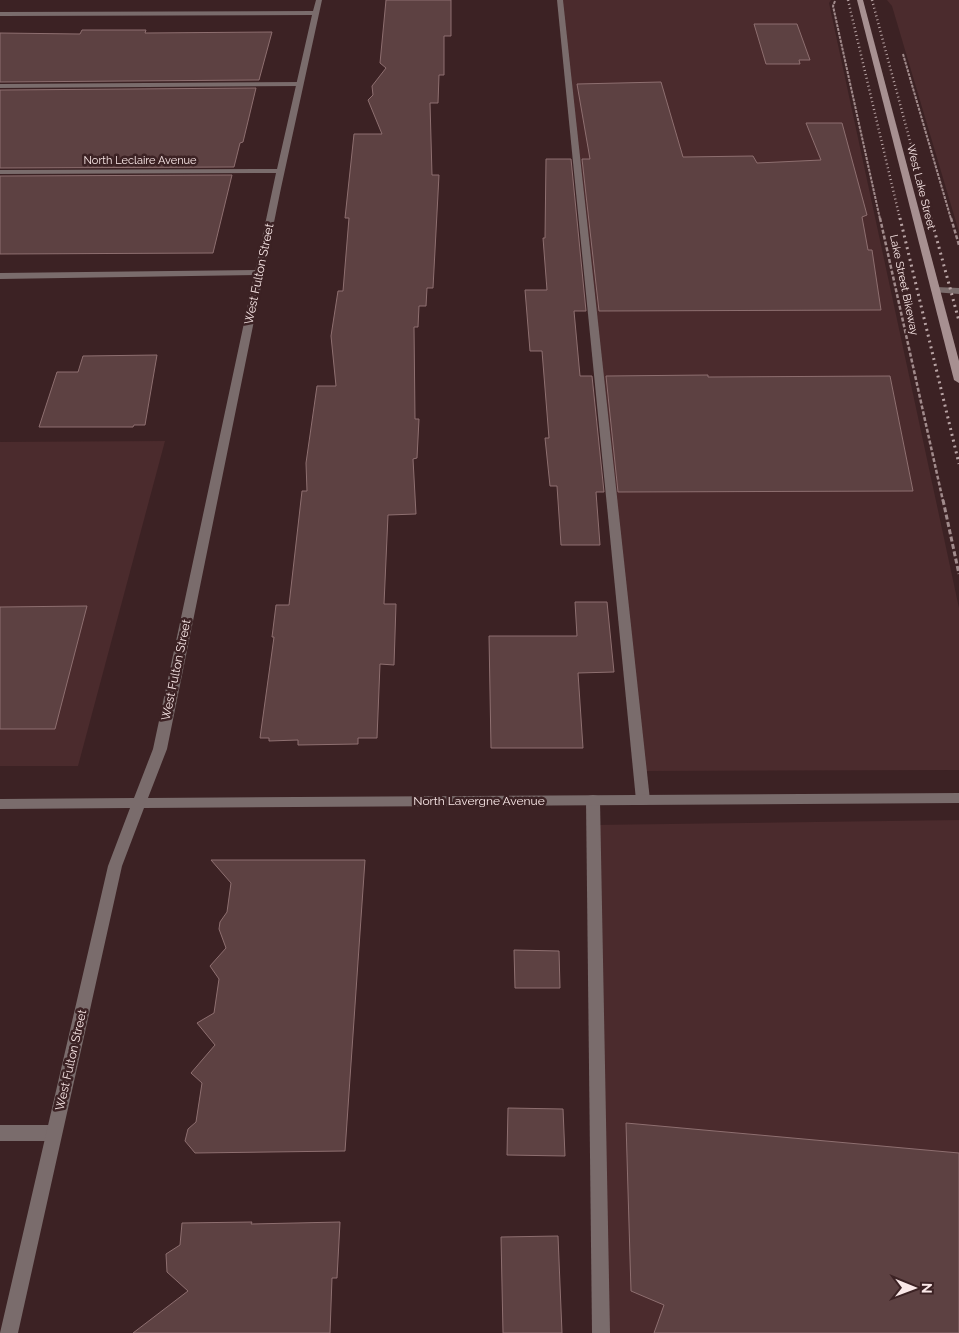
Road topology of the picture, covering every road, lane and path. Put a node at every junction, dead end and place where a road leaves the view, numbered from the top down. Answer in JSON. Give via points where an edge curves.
{"nodes":[{"id":1,"x":319,"y":0,"type":"edge"},
{"id":2,"x":560,"y":0,"type":"edge"},
{"id":3,"x":835,"y":0,"type":"edge"},
{"id":4,"x":860,"y":0,"type":"edge"},
{"id":5,"x":316,"y":13,"type":"junction"},
{"id":6,"x":0,"y":14,"type":"edge"},
{"id":7,"x":901,"y":49,"type":"dead end"},
{"id":8,"x":300,"y":84,"type":"junction"},
{"id":9,"x":0,"y":86,"type":"edge"},
{"id":10,"x":281,"y":171,"type":"junction"},
{"id":11,"x":0,"y":172,"type":"edge"},
{"id":12,"x":959,"y":245,"type":"edge"},
{"id":13,"x":259,"y":272,"type":"junction"},
{"id":14,"x":0,"y":276,"type":"edge"},
{"id":15,"x":936,"y":290,"type":"junction"},
{"id":16,"x":959,"y":291,"type":"edge"},
{"id":17,"x":959,"y":380,"type":"edge"},
{"id":18,"x":959,"y":574,"type":"edge"},
{"id":19,"x":959,"y":798,"type":"edge"},
{"id":20,"x":593,"y":800,"type":"junction"},
{"id":21,"x":643,"y":800,"type":"junction"},
{"id":22,"x":139,"y":802,"type":"junction"},
{"id":23,"x":0,"y":804,"type":"edge"},
{"id":24,"x":0,"y":1133,"type":"edge"},
{"id":25,"x":54,"y":1133,"type":"junction"},
{"id":26,"x":9,"y":1333,"type":"edge"},
{"id":27,"x":601,"y":1333,"type":"edge"}],
"edges":[{"from":1,"to":5,"type":"street","name":"West Fulton Street"},
{"from":2,"to":21,"type":"street"},
{"from":3,"to":18,"type":"path","name":"Lake Street Bikeway","via":[[833,6]]},
{"from":4,"to":15,"type":"main road","name":"West Lake Street"},
{"from":5,"to":6,"type":"street"},
{"from":5,"to":8,"type":"street","name":"West Fulton Street"},
{"from":7,"to":12,"type":"path"},
{"from":8,"to":9,"type":"street"},
{"from":8,"to":10,"type":"street","name":"West Fulton Street"},
{"from":10,"to":11,"type":"street","name":"North Leclaire Avenue"},
{"from":10,"to":13,"type":"street","name":"West Fulton Street"},
{"from":13,"to":14,"type":"street"},
{"from":13,"to":22,"type":"street","name":"West Fulton Street","via":[[160,749]]},
{"from":15,"to":16,"type":"street"},
{"from":15,"to":17,"type":"main road","name":"West Lake Street"},
{"from":19,"to":21,"type":"street","name":"North Lavergne Avenue"},
{"from":20,"to":21,"type":"street","name":"North Lavergne Avenue"},
{"from":20,"to":22,"type":"street","name":"North Lavergne Avenue"},
{"from":20,"to":27,"type":"street"},
{"from":22,"to":23,"type":"street","name":"North Lavergne Avenue"},
{"from":22,"to":25,"type":"street","name":"West Fulton Street","via":[[115,866]]},
{"from":24,"to":25,"type":"street"},
{"from":25,"to":26,"type":"street","name":"West Fulton Street"}]}
